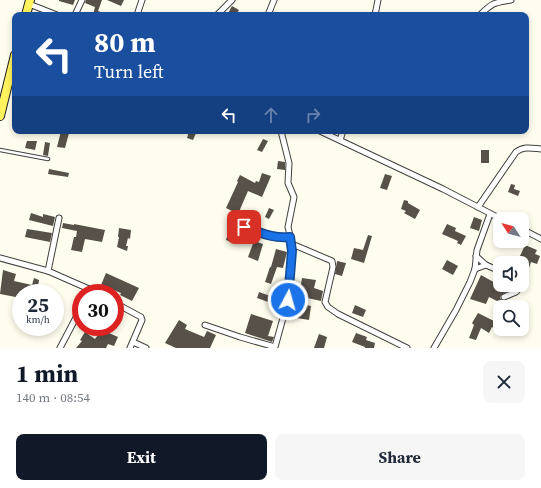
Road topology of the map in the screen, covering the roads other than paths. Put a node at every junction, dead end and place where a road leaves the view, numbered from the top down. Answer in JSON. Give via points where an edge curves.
{"nodes":[{"id":1,"x":82,"y":0,"type":"edge"},
{"id":2,"x":142,"y":0,"type":"edge"},
{"id":3,"x":232,"y":0,"type":"edge"},
{"id":4,"x":274,"y":0,"type":"edge"},
{"id":5,"x":378,"y":0,"type":"edge"},
{"id":6,"x":511,"y":0,"type":"edge"},
{"id":7,"x":29,"y":2,"type":"edge"},
{"id":8,"x":27,"y":12,"type":"edge"},
{"id":9,"x":51,"y":12,"type":"edge"},
{"id":10,"x":76,"y":12,"type":"edge"},
{"id":11,"x":138,"y":12,"type":"edge"},
{"id":12,"x":220,"y":12,"type":"edge"},
{"id":13,"x":269,"y":12,"type":"edge"},
{"id":14,"x":376,"y":12,"type":"edge"},
{"id":15,"x":484,"y":12,"type":"edge"},
{"id":16,"x":12,"y":67,"type":"edge"},
{"id":17,"x":0,"y":116,"type":"edge"},
{"id":18,"x":283,"y":134,"type":"edge"},
{"id":19,"x":327,"y":134,"type":"edge"},
{"id":20,"x":342,"y":134,"type":"edge"},
{"id":21,"x":340,"y":140,"type":"junction"},
{"id":22,"x":541,"y":149,"type":"edge"},
{"id":23,"x":0,"y":150,"type":"edge"},
{"id":24,"x":48,"y":159,"type":"dead end"},
{"id":25,"x":478,"y":208,"type":"junction"},
{"id":26,"x":490,"y":214,"type":"junction"},
{"id":27,"x":493,"y":215,"type":"edge"},
{"id":28,"x":59,"y":218,"type":"dead end"},
{"id":29,"x":244,"y":227,"type":"dead end"},
{"id":30,"x":529,"y":233,"type":"edge"},
{"id":31,"x":290,"y":237,"type":"junction"},
{"id":32,"x":541,"y":239,"type":"edge"},
{"id":33,"x":292,"y":244,"type":"junction"},
{"id":34,"x":476,"y":256,"type":"junction"},
{"id":35,"x":0,"y":258,"type":"edge"},
{"id":36,"x":486,"y":265,"type":"junction"},
{"id":37,"x":493,"y":268,"type":"edge"},
{"id":38,"x":475,"y":269,"type":"junction"},
{"id":39,"x":48,"y":271,"type":"junction"},
{"id":40,"x":74,"y":284,"type":"edge"},
{"id":41,"x":516,"y":292,"type":"edge"},
{"id":42,"x":504,"y":297,"type":"dead end"},
{"id":43,"x":124,"y":308,"type":"edge"},
{"id":44,"x":72,"y":325,"type":"edge"},
{"id":45,"x":205,"y":325,"type":"dead end"},
{"id":46,"x":133,"y":342,"type":"junction"},
{"id":47,"x":60,"y":348,"type":"edge"},
{"id":48,"x":130,"y":348,"type":"edge"},
{"id":49,"x":146,"y":348,"type":"edge"},
{"id":50,"x":275,"y":348,"type":"edge"},
{"id":51,"x":407,"y":348,"type":"edge"},
{"id":52,"x":434,"y":348,"type":"edge"}],
"edges":[{"from":1,"to":10,"type":"street"},
{"from":2,"to":11,"type":"street"},
{"from":3,"to":12,"type":"street"},
{"from":4,"to":13,"type":"street"},
{"from":5,"to":14,"type":"street"},
{"from":6,"to":15,"type":"street","via":[[499,1]]},
{"from":7,"to":8,"type":"main road"},
{"from":7,"to":9,"type":"street"},
{"from":16,"to":17,"type":"main road"},
{"from":18,"to":31,"type":"street","via":[[289,163],[288,183],[294,198],[288,222]]},
{"from":19,"to":21,"type":"street"},
{"from":20,"to":21,"type":"street"},
{"from":21,"to":25,"type":"street","via":[[443,188]]},
{"from":22,"to":25,"type":"street","via":[[528,147],[516,152]]},
{"from":23,"to":24,"type":"lane"},
{"from":25,"to":26,"type":"street"},
{"from":26,"to":27,"type":"street"},
{"from":26,"to":34,"type":"street"},
{"from":28,"to":39,"type":"street"},
{"from":29,"to":31,"type":"street","via":[[271,237]]},
{"from":30,"to":32,"type":"street"},
{"from":31,"to":33,"type":"street"},
{"from":33,"to":50,"type":"street","via":[[288,300]]},
{"from":33,"to":51,"type":"street","via":[[332,261],[325,302],[328,307]]},
{"from":34,"to":36,"type":"street"},
{"from":34,"to":38,"type":"street"},
{"from":35,"to":39,"type":"street"},
{"from":36,"to":37,"type":"street"},
{"from":36,"to":38,"type":"street"},
{"from":38,"to":52,"type":"street","via":[[463,297]]},
{"from":39,"to":40,"type":"street"},
{"from":41,"to":42,"type":"street"},
{"from":43,"to":46,"type":"street","via":[[142,318]]},
{"from":44,"to":47,"type":"street"},
{"from":45,"to":50,"type":"street"},
{"from":46,"to":48,"type":"street"},
{"from":46,"to":49,"type":"street"}]}
